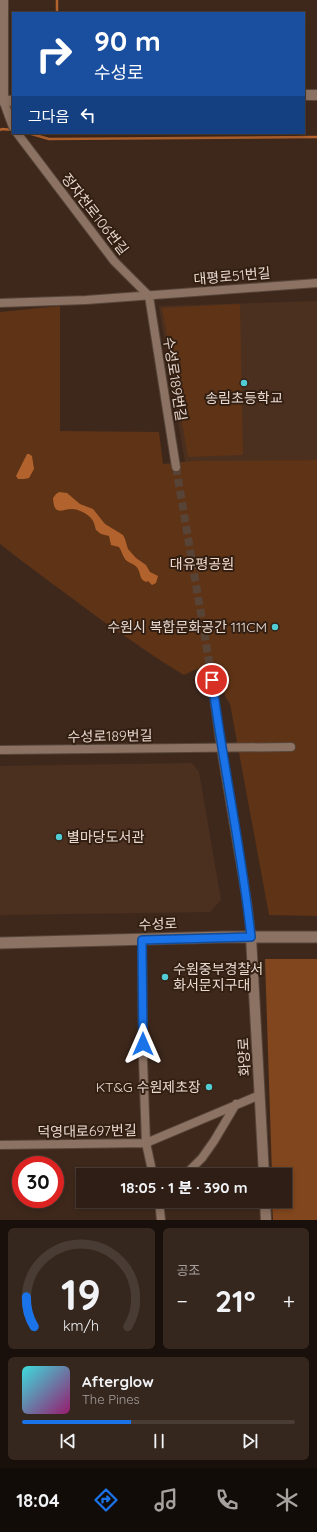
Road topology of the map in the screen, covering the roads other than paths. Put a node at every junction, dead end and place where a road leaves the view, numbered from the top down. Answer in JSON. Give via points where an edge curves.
{"nodes":[{"id":1,"x":3,"y":0,"type":"edge"},
{"id":2,"x":317,"y":94,"type":"edge"},
{"id":3,"x":305,"y":95,"type":"edge"},
{"id":4,"x":5,"y":100,"type":"edge"},
{"id":5,"x":12,"y":124,"type":"edge"},
{"id":6,"x":18,"y":134,"type":"edge"},
{"id":7,"x":317,"y":283,"type":"edge"},
{"id":8,"x":149,"y":296,"type":"junction"},
{"id":9,"x":0,"y":303,"type":"edge"},
{"id":10,"x":176,"y":467,"type":"tunnel mouth"},
{"id":11,"x":210,"y":667,"type":"tunnel mouth"},
{"id":12,"x":291,"y":747,"type":"dead end"},
{"id":13,"x":221,"y":748,"type":"junction"},
{"id":14,"x":0,"y":750,"type":"edge"},
{"id":15,"x":251,"y":937,"type":"junction"},
{"id":16,"x":317,"y":937,"type":"edge"},
{"id":17,"x":142,"y":940,"type":"junction"},
{"id":18,"x":0,"y":943,"type":"edge"},
{"id":19,"x":260,"y":1095,"type":"junction"},
{"id":20,"x":236,"y":1104,"type":"junction"},
{"id":21,"x":146,"y":1143,"type":"junction"},
{"id":22,"x":0,"y":1145,"type":"edge"},
{"id":23,"x":151,"y":1168,"type":"edge"},
{"id":24,"x":192,"y":1168,"type":"edge"},
{"id":25,"x":264,"y":1168,"type":"edge"},
{"id":26,"x":160,"y":1208,"type":"edge"},
{"id":27,"x":265,"y":1208,"type":"edge"},
{"id":28,"x":161,"y":1220,"type":"edge"},
{"id":29,"x":266,"y":1220,"type":"edge"}],
"edges":[{"from":1,"to":4,"type":"street"},
{"from":2,"to":3,"type":"street"},
{"from":4,"to":5,"type":"street"},
{"from":6,"to":8,"type":"street","name":"정자천로106번길","via":[[114,261]]},
{"from":7,"to":8,"type":"street","name":"대평로51번길"},
{"from":8,"to":9,"type":"street","name":"대평로51번길"},
{"from":8,"to":10,"type":"street","name":"수성로189번길"},
{"from":11,"to":13,"type":"street"},
{"from":12,"to":13,"type":"street","name":"수성로189번길"},
{"from":13,"to":14,"type":"street","name":"수성로189번길"},
{"from":13,"to":15,"type":"street"},
{"from":15,"to":16,"type":"main road","name":"수성로"},
{"from":15,"to":17,"type":"main road","name":"수성로"},
{"from":15,"to":19,"type":"street","name":"화양로"},
{"from":17,"to":18,"type":"main road","name":"수성로"},
{"from":17,"to":21,"type":"street"},
{"from":19,"to":20,"type":"street","name":"덕영대로697번길"},
{"from":19,"to":25,"type":"street","name":"화양로"},
{"from":20,"to":21,"type":"street","name":"덕영대로697번길"},
{"from":20,"to":24,"type":"street","via":[[214,1141]]},
{"from":21,"to":22,"type":"street","name":"덕영대로697번길"},
{"from":21,"to":23,"type":"street"},
{"from":26,"to":28,"type":"street"},
{"from":27,"to":29,"type":"street"}]}
